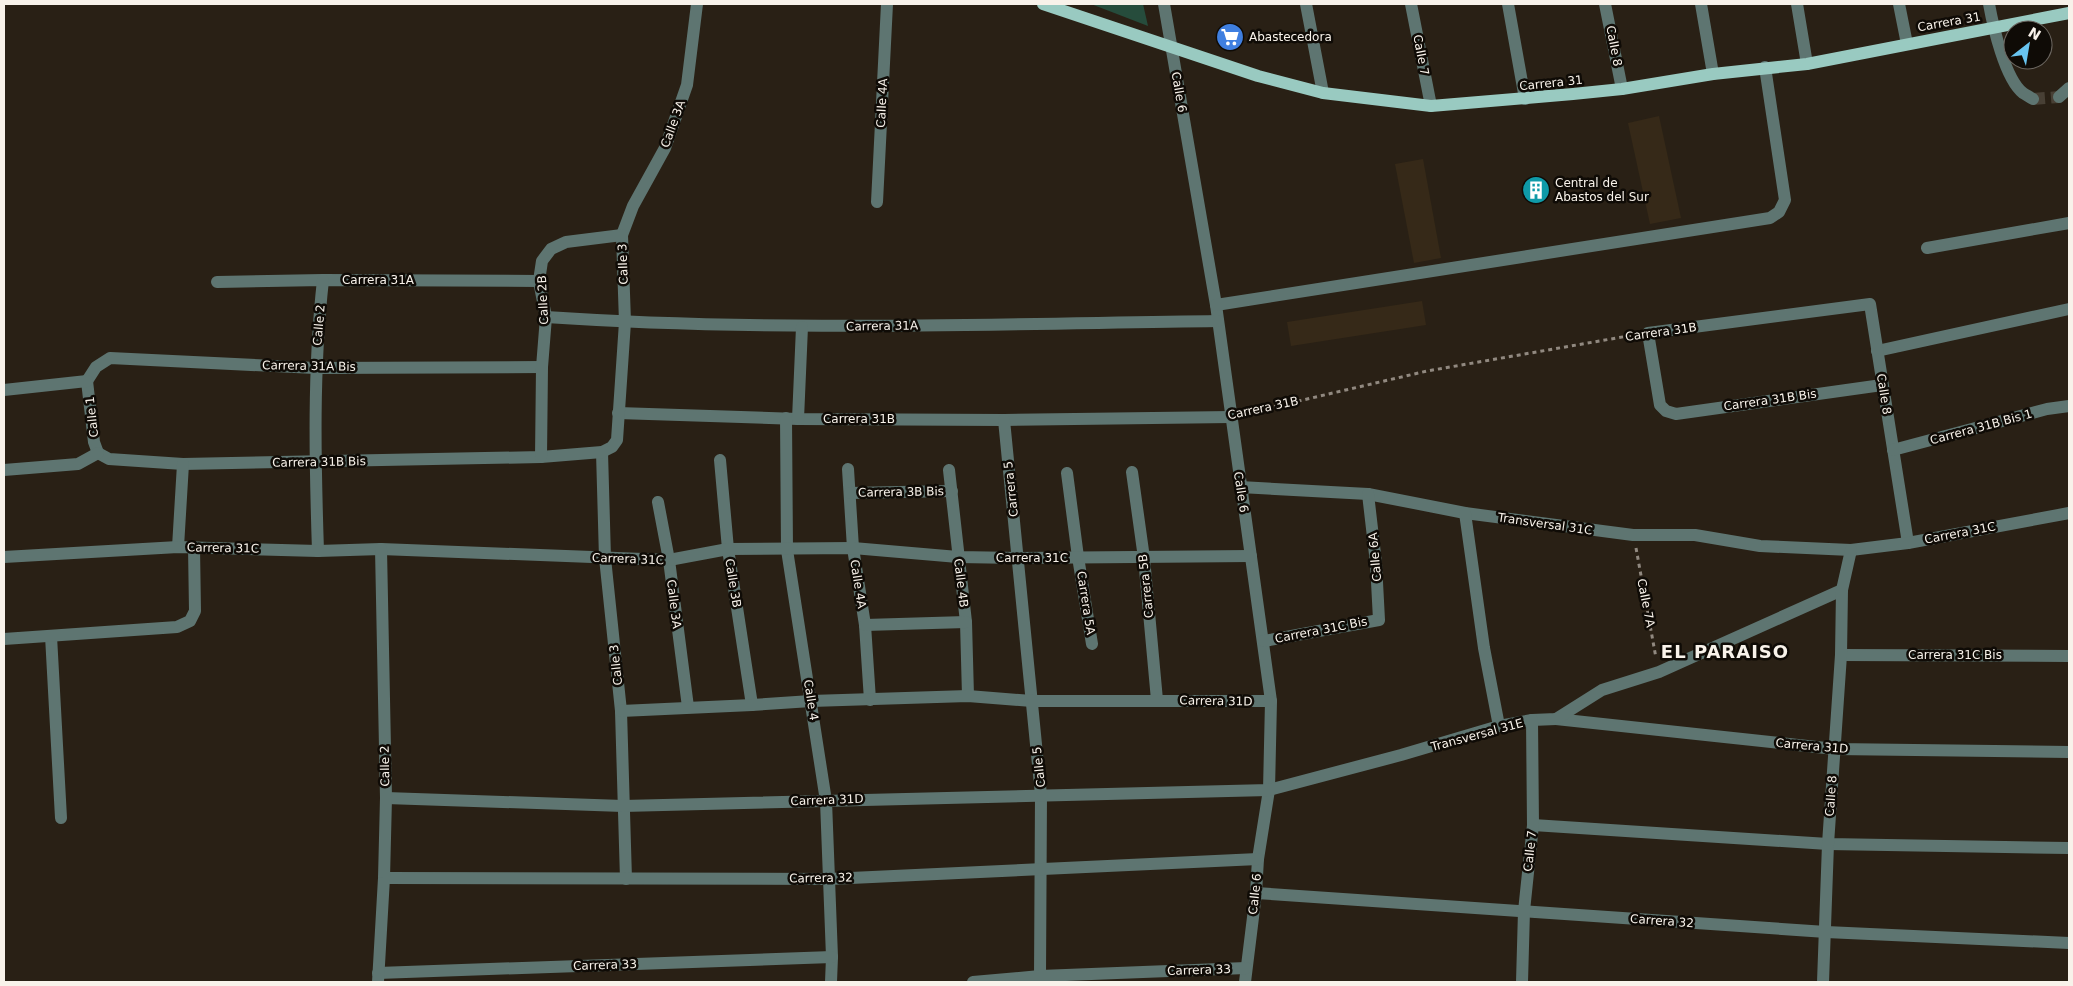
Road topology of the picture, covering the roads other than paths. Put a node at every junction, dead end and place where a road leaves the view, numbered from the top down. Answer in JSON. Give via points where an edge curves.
{"nodes":[{"id":1,"x":697,"y":4,"type":"edge"},
{"id":2,"x":887,"y":4,"type":"edge"},
{"id":3,"x":1043,"y":4,"type":"edge"},
{"id":4,"x":1164,"y":4,"type":"edge"},
{"id":5,"x":1306,"y":4,"type":"edge"},
{"id":6,"x":1411,"y":4,"type":"edge"},
{"id":7,"x":1508,"y":4,"type":"edge"},
{"id":8,"x":1605,"y":4,"type":"edge"},
{"id":9,"x":1700,"y":4,"type":"edge"},
{"id":10,"x":1797,"y":4,"type":"edge"},
{"id":11,"x":1899,"y":4,"type":"edge"},
{"id":12,"x":1989,"y":4,"type":"edge"},
{"id":13,"x":2069,"y":13,"type":"edge"},
{"id":14,"x":1993,"y":28,"type":"junction"},
{"id":15,"x":1907,"y":44,"type":"junction"},
{"id":16,"x":1171,"y":46,"type":"junction"},
{"id":17,"x":1807,"y":64,"type":"junction"},
{"id":18,"x":1765,"y":67,"type":"junction"},
{"id":19,"x":1714,"y":74,"type":"junction"},
{"id":20,"x":2069,"y":88,"type":"edge"},
{"id":21,"x":1622,"y":89,"type":"junction"},
{"id":22,"x":1323,"y":93,"type":"junction"},
{"id":23,"x":2059,"y":97,"type":"tunnel mouth"},
{"id":24,"x":1525,"y":99,"type":"junction"},
{"id":25,"x":2033,"y":99,"type":"dead end"},
{"id":26,"x":1431,"y":106,"type":"junction"},
{"id":27,"x":877,"y":202,"type":"dead end"},
{"id":28,"x":2069,"y":223,"type":"edge"},
{"id":29,"x":622,"y":235,"type":"junction"},
{"id":30,"x":1927,"y":248,"type":"dead end"},
{"id":31,"x":323,"y":280,"type":"junction"},
{"id":32,"x":539,"y":280,"type":"junction"},
{"id":33,"x":217,"y":282,"type":"dead end"},
{"id":34,"x":1870,"y":304,"type":"joint"},
{"id":35,"x":1216,"y":306,"type":"junction"},
{"id":36,"x":2069,"y":309,"type":"edge"},
{"id":37,"x":546,"y":317,"type":"junction"},
{"id":38,"x":1218,"y":321,"type":"junction"},
{"id":39,"x":625,"y":322,"type":"junction"},
{"id":40,"x":802,"y":327,"type":"junction"},
{"id":41,"x":1877,"y":351,"type":"junction"},
{"id":42,"x":542,"y":367,"type":"junction"},
{"id":43,"x":315,"y":368,"type":"junction"},
{"id":44,"x":87,"y":381,"type":"junction"},
{"id":45,"x":1882,"y":384,"type":"junction"},
{"id":46,"x":4,"y":390,"type":"edge"},
{"id":47,"x":1660,"y":405,"type":"joint"},
{"id":48,"x":2069,"y":406,"type":"edge"},
{"id":49,"x":618,"y":413,"type":"junction"},
{"id":50,"x":1231,"y":416,"type":"junction"},
{"id":51,"x":792,"y":419,"type":"junction"},
{"id":52,"x":1004,"y":420,"type":"junction"},
{"id":53,"x":1893,"y":450,"type":"junction"},
{"id":54,"x":602,"y":452,"type":"junction"},
{"id":55,"x":98,"y":453,"type":"junction"},
{"id":56,"x":541,"y":457,"type":"junction"},
{"id":57,"x":720,"y":460,"type":"dead end"},
{"id":58,"x":315,"y":462,"type":"junction"},
{"id":59,"x":183,"y":464,"type":"junction"},
{"id":60,"x":848,"y":469,"type":"dead end"},
{"id":61,"x":4,"y":470,"type":"edge"},
{"id":62,"x":949,"y":470,"type":"dead end"},
{"id":63,"x":1132,"y":472,"type":"dead end"},
{"id":64,"x":1067,"y":473,"type":"dead end"},
{"id":65,"x":1240,"y":487,"type":"junction"},
{"id":66,"x":952,"y":491,"type":"junction"},
{"id":67,"x":850,"y":493,"type":"junction"},
{"id":68,"x":1368,"y":494,"type":"junction"},
{"id":69,"x":658,"y":502,"type":"dead end"},
{"id":70,"x":1465,"y":513,"type":"junction"},
{"id":71,"x":2069,"y":513,"type":"edge"},
{"id":72,"x":1908,"y":543,"type":"junction"},
{"id":73,"x":178,"y":547,"type":"junction"},
{"id":74,"x":194,"y":548,"type":"junction"},
{"id":75,"x":853,"y":548,"type":"junction"},
{"id":76,"x":728,"y":549,"type":"junction"},
{"id":77,"x":318,"y":550,"type":"junction"},
{"id":78,"x":380,"y":550,"type":"junction"},
{"id":79,"x":787,"y":550,"type":"junction"},
{"id":80,"x":1851,"y":550,"type":"junction"},
{"id":81,"x":1251,"y":556,"type":"junction"},
{"id":82,"x":4,"y":557,"type":"edge"},
{"id":83,"x":958,"y":557,"type":"junction"},
{"id":84,"x":1078,"y":557,"type":"junction"},
{"id":85,"x":605,"y":558,"type":"junction"},
{"id":86,"x":1019,"y":558,"type":"junction"},
{"id":87,"x":1144,"y":558,"type":"junction"},
{"id":88,"x":669,"y":560,"type":"junction"},
{"id":89,"x":1842,"y":590,"type":"junction"},
{"id":90,"x":1379,"y":620,"type":"joint"},
{"id":91,"x":966,"y":622,"type":"junction"},
{"id":92,"x":865,"y":625,"type":"junction"},
{"id":93,"x":51,"y":636,"type":"junction"},
{"id":94,"x":4,"y":640,"type":"edge"},
{"id":95,"x":1264,"y":641,"type":"junction"},
{"id":96,"x":1092,"y":644,"type":"dead end"},
{"id":97,"x":1841,"y":655,"type":"junction"},
{"id":98,"x":2069,"y":656,"type":"edge"},
{"id":99,"x":968,"y":696,"type":"junction"},
{"id":100,"x":870,"y":700,"type":"junction"},
{"id":101,"x":1157,"y":700,"type":"junction"},
{"id":102,"x":811,"y":701,"type":"junction"},
{"id":103,"x":1032,"y":701,"type":"junction"},
{"id":104,"x":1271,"y":701,"type":"junction"},
{"id":105,"x":752,"y":705,"type":"junction"},
{"id":106,"x":688,"y":707,"type":"junction"},
{"id":107,"x":621,"y":711,"type":"junction"},
{"id":108,"x":1556,"y":719,"type":"junction"},
{"id":109,"x":1532,"y":720,"type":"junction"},
{"id":110,"x":1499,"y":726,"type":"junction"},
{"id":111,"x":1835,"y":749,"type":"junction"},
{"id":112,"x":2069,"y":752,"type":"edge"},
{"id":113,"x":1269,"y":790,"type":"junction"},
{"id":114,"x":1042,"y":795,"type":"junction"},
{"id":115,"x":386,"y":798,"type":"junction"},
{"id":116,"x":826,"y":800,"type":"junction"},
{"id":117,"x":623,"y":806,"type":"junction"},
{"id":118,"x":61,"y":818,"type":"dead end"},
{"id":119,"x":1533,"y":825,"type":"junction"},
{"id":120,"x":1828,"y":844,"type":"junction"},
{"id":121,"x":2069,"y":848,"type":"edge"},
{"id":122,"x":1258,"y":859,"type":"junction"},
{"id":123,"x":1040,"y":868,"type":"junction"},
{"id":124,"x":384,"y":878,"type":"junction"},
{"id":125,"x":626,"y":879,"type":"junction"},
{"id":126,"x":829,"y":879,"type":"junction"},
{"id":127,"x":1256,"y":893,"type":"junction"},
{"id":128,"x":1524,"y":911,"type":"junction"},
{"id":129,"x":1826,"y":932,"type":"junction"},
{"id":130,"x":2069,"y":943,"type":"edge"},
{"id":131,"x":832,"y":957,"type":"junction"},
{"id":132,"x":1246,"y":968,"type":"junction"},
{"id":133,"x":1040,"y":976,"type":"junction"},
{"id":134,"x":378,"y":978,"type":"edge"},
{"id":135,"x":831,"y":982,"type":"edge"},
{"id":136,"x":973,"y":982,"type":"edge"},
{"id":137,"x":1245,"y":982,"type":"edge"},
{"id":138,"x":1522,"y":982,"type":"edge"},
{"id":139,"x":1823,"y":982,"type":"edge"}],
"edges":[{"from":1,"to":29,"type":"street","name":"Calle 3A","via":[[687,85],[666,148],[633,206]]},
{"from":2,"to":27,"type":"street","name":"Calle 4A"},
{"from":3,"to":16,"type":"main road","name":"Carrera 31"},
{"from":4,"to":16,"type":"street","name":"Calle 6"},
{"from":5,"to":22,"type":"street"},
{"from":6,"to":26,"type":"street","name":"Calle 7"},
{"from":7,"to":24,"type":"street"},
{"from":8,"to":21,"type":"street","name":"Calle 8"},
{"from":9,"to":19,"type":"street"},
{"from":10,"to":17,"type":"street"},
{"from":11,"to":15,"type":"street"},
{"from":12,"to":14,"type":"street"},
{"from":13,"to":14,"type":"main road","name":"Carrera 31"},
{"from":14,"to":15,"type":"main road","name":"Carrera 31"},
{"from":14,"to":25,"type":"street","via":[[2011,79]]},
{"from":15,"to":17,"type":"main road","name":"Carrera 31"},
{"from":16,"to":22,"type":"main road","name":"Carrera 31","via":[[1258,76]]},
{"from":16,"to":35,"type":"street","name":"Calle 6"},
{"from":17,"to":18,"type":"main road","name":"Carrera 31"},
{"from":18,"to":19,"type":"main road","name":"Carrera 31"},
{"from":18,"to":35,"type":"street","via":[[1785,200],[1779,212],[1770,218]]},
{"from":19,"to":21,"type":"main road","name":"Carrera 31"},
{"from":20,"to":23,"type":"street"},
{"from":21,"to":24,"type":"main road","name":"Carrera 31"},
{"from":22,"to":26,"type":"main road","name":"Carrera 31"},
{"from":24,"to":26,"type":"main road","name":"Carrera 31"},
{"from":28,"to":30,"type":"street"},
{"from":29,"to":32,"type":"street","name":"Calle 2B","via":[[566,242],[551,248],[542,261]]},
{"from":29,"to":39,"type":"street","name":"Calle 3"},
{"from":31,"to":32,"type":"street","name":"Carrera 31A"},
{"from":31,"to":33,"type":"street","name":"Carrera 31A"},
{"from":31,"to":43,"type":"street","name":"Calle 2"},
{"from":32,"to":37,"type":"street","name":"Calle 2B"},
{"from":34,"to":41,"type":"street","name":"Calle 8"},
{"from":34,"to":47,"type":"street","name":"Carrera 31B","via":[[1648,333]]},
{"from":35,"to":38,"type":"street","name":"Calle 6"},
{"from":36,"to":41,"type":"street"},
{"from":37,"to":39,"type":"street","name":"Carrera 31A"},
{"from":37,"to":42,"type":"street","name":"Calle 2B"},
{"from":38,"to":40,"type":"street","name":"Carrera 31A"},
{"from":38,"to":50,"type":"street","name":"Calle 6"},
{"from":39,"to":40,"type":"street","name":"Carrera 31A"},
{"from":39,"to":49,"type":"street","name":"Calle 3"},
{"from":40,"to":51,"type":"street","name":"Calle 4"},
{"from":41,"to":45,"type":"street","name":"Calle 8"},
{"from":42,"to":43,"type":"street","name":"Carrera 31A Bis"},
{"from":42,"to":56,"type":"street","name":"Calle 2B"},
{"from":43,"to":44,"type":"street","name":"Carrera 31A Bis","via":[[110,358],[96,367]]},
{"from":43,"to":58,"type":"street","name":"Calle 2"},
{"from":44,"to":46,"type":"street"},
{"from":44,"to":55,"type":"street","name":"Calle 1"},
{"from":45,"to":47,"type":"street","name":"Carrera 31B Bis","via":[[1676,414]]},
{"from":45,"to":53,"type":"street","name":"Calle 8"},
{"from":48,"to":53,"type":"street","name":"Carrera 31B Bis 1"},
{"from":49,"to":51,"type":"street","name":"Carrera 31B"},
{"from":49,"to":54,"type":"street","name":"Calle 3","via":[[617,440]]},
{"from":50,"to":52,"type":"street","name":"Carrera 31B"},
{"from":50,"to":65,"type":"street","name":"Calle 6"},
{"from":51,"to":52,"type":"street","name":"Carrera 31B"},
{"from":51,"to":79,"type":"street","name":"Calle 4"},
{"from":52,"to":86,"type":"street","name":"Carrera 5"},
{"from":53,"to":72,"type":"street","name":"Calle 8"},
{"from":54,"to":56,"type":"street","name":"Carrera 31B Bis"},
{"from":54,"to":85,"type":"street","name":"Calle 3"},
{"from":55,"to":59,"type":"street","name":"Carrera 31B Bis","via":[[109,459]]},
{"from":55,"to":61,"type":"street","via":[[78,464]]},
{"from":56,"to":58,"type":"street","name":"Carrera 31B Bis"},
{"from":57,"to":76,"type":"street","name":"Calle 3B"},
{"from":58,"to":59,"type":"street","name":"Carrera 31B Bis"},
{"from":58,"to":77,"type":"street","name":"Calle 2"},
{"from":59,"to":73,"type":"street"},
{"from":60,"to":67,"type":"street","name":"Calle 4A"},
{"from":62,"to":66,"type":"street","name":"Calle 4B"},
{"from":63,"to":87,"type":"street","name":"Carrera 5B"},
{"from":64,"to":84,"type":"street","name":"Carrera 5A"},
{"from":65,"to":68,"type":"street","name":"Transversal 31C"},
{"from":65,"to":81,"type":"street","name":"Calle 6"},
{"from":66,"to":67,"type":"street","name":"Carrera 3B Bis"},
{"from":66,"to":83,"type":"street","name":"Calle 4B"},
{"from":67,"to":75,"type":"street","name":"Calle 4A"},
{"from":68,"to":70,"type":"street","name":"Transversal 31C"},
{"from":68,"to":90,"type":"street","name":"Calle 6A"},
{"from":69,"to":88,"type":"street","name":"Calle 3A"},
{"from":70,"to":80,"type":"street","name":"Transversal 31C","via":[[1634,535],[1695,535],[1760,546]]},
{"from":70,"to":110,"type":"street","via":[[1484,648]]},
{"from":71,"to":72,"type":"street","name":"Carrera 31C"},
{"from":72,"to":80,"type":"street","name":"Carrera 31C"},
{"from":73,"to":74,"type":"street","name":"Carrera 31C"},
{"from":73,"to":82,"type":"street","name":"Carrera 31C"},
{"from":74,"to":77,"type":"street","name":"Carrera 31C"},
{"from":74,"to":93,"type":"street","via":[[195,611],[190,622],[177,628]]},
{"from":75,"to":79,"type":"street","name":"Carrera 31C"},
{"from":75,"to":83,"type":"street","name":"Carrera 31C"},
{"from":75,"to":92,"type":"street","name":"Calle 4A"},
{"from":76,"to":79,"type":"street","name":"Carrera 31C"},
{"from":76,"to":88,"type":"street","name":"Carrera 31C"},
{"from":76,"to":105,"type":"street","name":"Calle 3B"},
{"from":77,"to":78,"type":"street","name":"Carrera 31C"},
{"from":78,"to":85,"type":"street","name":"Carrera 31C"},
{"from":78,"to":115,"type":"street","name":"Calle 2"},
{"from":79,"to":102,"type":"street","name":"Calle 4"},
{"from":80,"to":89,"type":"street","name":"Calle 8"},
{"from":81,"to":87,"type":"street","name":"Carrera 31C"},
{"from":81,"to":95,"type":"street","name":"Calle 6"},
{"from":83,"to":86,"type":"street","name":"Carrera 31C"},
{"from":83,"to":91,"type":"street","name":"Calle 4B"},
{"from":84,"to":86,"type":"street","name":"Carrera 31C"},
{"from":84,"to":87,"type":"street","name":"Carrera 31C"},
{"from":84,"to":96,"type":"street","name":"Carrera 5A"},
{"from":85,"to":88,"type":"street","name":"Carrera 31C"},
{"from":85,"to":107,"type":"street","name":"Calle 3"},
{"from":86,"to":103,"type":"street","name":"Calle 5"},
{"from":87,"to":101,"type":"street","name":"Carrera 5B"},
{"from":88,"to":106,"type":"street","name":"Calle 3A"},
{"from":89,"to":97,"type":"street","name":"Calle 8"},
{"from":89,"to":108,"type":"street","name":"Transversal 31E","via":[[1659,672],[1602,690]]},
{"from":90,"to":95,"type":"street","name":"Carrera 31C Bis"},
{"from":91,"to":92,"type":"street"},
{"from":91,"to":99,"type":"street","name":"Calle 4B"},
{"from":92,"to":100,"type":"street","name":"Calle 4A"},
{"from":93,"to":94,"type":"street"},
{"from":93,"to":118,"type":"street"},
{"from":95,"to":104,"type":"street","name":"Calle 6"},
{"from":97,"to":98,"type":"street","name":"Carrera 31C Bis"},
{"from":97,"to":111,"type":"street","name":"Calle 8"},
{"from":99,"to":100,"type":"street","name":"Carrera 31D"},
{"from":99,"to":103,"type":"street","name":"Carrera 31D"},
{"from":100,"to":102,"type":"street","name":"Carrera 31D"},
{"from":101,"to":103,"type":"street","name":"Carrera 31D"},
{"from":101,"to":104,"type":"street","name":"Carrera 31D"},
{"from":102,"to":105,"type":"street","name":"Carrera 31D"},
{"from":102,"to":116,"type":"street","name":"Calle 4"},
{"from":103,"to":114,"type":"street","name":"Calle 5"},
{"from":104,"to":113,"type":"street","name":"Calle 6"},
{"from":105,"to":106,"type":"street","name":"Carrera 31D"},
{"from":106,"to":107,"type":"street","name":"Carrera 31D"},
{"from":107,"to":117,"type":"street","name":"Calle 3"},
{"from":108,"to":109,"type":"street","name":"Transversal 31E"},
{"from":108,"to":111,"type":"street","name":"Carrera 31D"},
{"from":109,"to":110,"type":"street","name":"Transversal 31E"},
{"from":109,"to":119,"type":"street","name":"Calle 7"},
{"from":110,"to":113,"type":"street","name":"Transversal 31E"},
{"from":111,"to":112,"type":"street","name":"Carrera 31D"},
{"from":111,"to":120,"type":"street","name":"Calle 8"},
{"from":113,"to":114,"type":"street","name":"Carrera 31D"},
{"from":113,"to":122,"type":"street","name":"Calle 6"},
{"from":114,"to":116,"type":"street","name":"Carrera 31D"},
{"from":114,"to":123,"type":"street","name":"Calle 5"},
{"from":115,"to":117,"type":"street","name":"Carrera 31D"},
{"from":115,"to":124,"type":"street","name":"Calle 2"},
{"from":116,"to":117,"type":"street","name":"Carrera 31D"},
{"from":116,"to":126,"type":"street","name":"Calle 4"},
{"from":117,"to":125,"type":"street","name":"Calle 3"},
{"from":119,"to":120,"type":"street"},
{"from":119,"to":128,"type":"street","name":"Calle 7"},
{"from":120,"to":121,"type":"street"},
{"from":120,"to":129,"type":"street","name":"Calle 8"},
{"from":122,"to":123,"type":"street","name":"Carrera 32"},
{"from":122,"to":127,"type":"street","name":"Calle 6"},
{"from":123,"to":126,"type":"street","name":"Carrera 32"},
{"from":123,"to":133,"type":"street","name":"Calle 5"},
{"from":124,"to":125,"type":"street","name":"Carrera 32"},
{"from":124,"to":134,"type":"street","name":"Calle 2"},
{"from":125,"to":126,"type":"street","name":"Carrera 32"},
{"from":126,"to":131,"type":"street","name":"Calle 4"},
{"from":127,"to":128,"type":"street","name":"Carrera 32"},
{"from":127,"to":132,"type":"street","name":"Calle 6"},
{"from":128,"to":129,"type":"street","name":"Carrera 32"},
{"from":128,"to":138,"type":"street","name":"Calle 7"},
{"from":129,"to":130,"type":"street","name":"Carrera 32"},
{"from":129,"to":139,"type":"street","name":"Calle 8"},
{"from":131,"to":134,"type":"street","name":"Carrera 33"},
{"from":131,"to":135,"type":"street","name":"Calle 4"},
{"from":132,"to":133,"type":"street","name":"Carrera 33"},
{"from":132,"to":137,"type":"street","name":"Calle 6"},
{"from":133,"to":136,"type":"street","name":"Carrera 33"}]}
